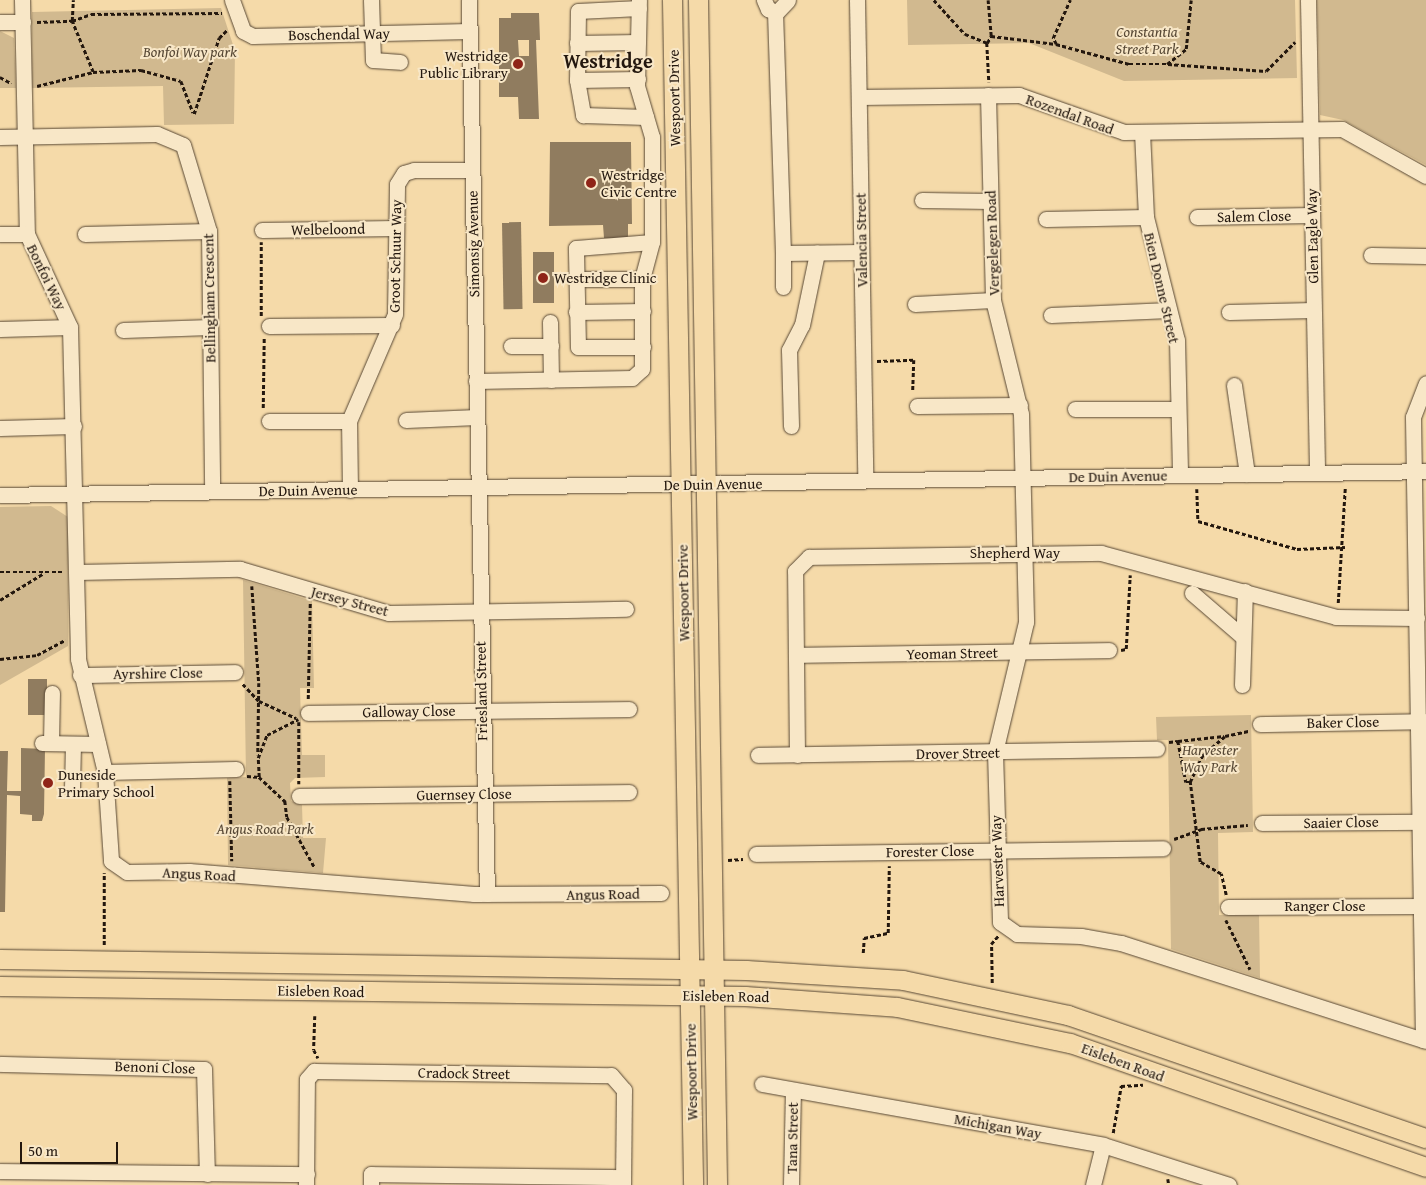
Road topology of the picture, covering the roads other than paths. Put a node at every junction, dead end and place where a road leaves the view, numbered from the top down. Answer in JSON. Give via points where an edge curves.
{"nodes":[{"id":1,"x":22,"y":0,"type":"edge"},
{"id":2,"x":232,"y":0,"type":"edge"},
{"id":3,"x":372,"y":0,"type":"edge"},
{"id":4,"x":469,"y":0,"type":"edge"},
{"id":5,"x":672,"y":0,"type":"edge"},
{"id":6,"x":698,"y":0,"type":"edge"},
{"id":7,"x":764,"y":0,"type":"edge"},
{"id":8,"x":788,"y":0,"type":"edge"},
{"id":9,"x":857,"y":0,"type":"edge"},
{"id":10,"x":1308,"y":0,"type":"edge"},
{"id":11,"x":639,"y":4,"type":"edge"},
{"id":12,"x":775,"y":12,"type":"junction"},
{"id":13,"x":0,"y":22,"type":"edge"},
{"id":14,"x":23,"y":22,"type":"junction"},
{"id":15,"x":469,"y":31,"type":"junction"},
{"id":16,"x":372,"y":33,"type":"junction"},
{"id":17,"x":638,"y":42,"type":"junction"},
{"id":18,"x":577,"y":43,"type":"junction"},
{"id":19,"x":400,"y":62,"type":"dead end"},
{"id":20,"x":638,"y":79,"type":"junction"},
{"id":21,"x":577,"y":80,"type":"junction"},
{"id":22,"x":988,"y":94,"type":"junction"},
{"id":23,"x":859,"y":97,"type":"junction"},
{"id":24,"x":646,"y":117,"type":"junction"},
{"id":25,"x":1310,"y":128,"type":"junction"},
{"id":26,"x":1142,"y":132,"type":"junction"},
{"id":27,"x":25,"y":137,"type":"junction"},
{"id":28,"x":0,"y":138,"type":"edge"},
{"id":29,"x":472,"y":170,"type":"junction"},
{"id":30,"x":1426,"y":176,"type":"edge"},
{"id":31,"x":922,"y":200,"type":"dead end"},
{"id":32,"x":990,"y":201,"type":"junction"},
{"id":33,"x":1312,"y":215,"type":"junction"},
{"id":34,"x":1146,"y":217,"type":"junction"},
{"id":35,"x":1197,"y":217,"type":"dead end"},
{"id":36,"x":1046,"y":219,"type":"dead end"},
{"id":37,"x":395,"y":228,"type":"junction"},
{"id":38,"x":262,"y":230,"type":"road end"},
{"id":39,"x":209,"y":231,"type":"junction"},
{"id":40,"x":0,"y":234,"type":"edge"},
{"id":41,"x":27,"y":234,"type":"junction"},
{"id":42,"x":85,"y":234,"type":"dead end"},
{"id":43,"x":652,"y":242,"type":"junction"},
{"id":44,"x":861,"y":252,"type":"junction"},
{"id":45,"x":783,"y":253,"type":"junction"},
{"id":46,"x":817,"y":253,"type":"junction"},
{"id":47,"x":1371,"y":255,"type":"dead end"},
{"id":48,"x":1426,"y":256,"type":"edge"},
{"id":49,"x":575,"y":279,"type":"junction"},
{"id":50,"x":642,"y":279,"type":"junction"},
{"id":51,"x":783,"y":287,"type":"dead end"},
{"id":52,"x":993,"y":300,"type":"junction"},
{"id":53,"x":915,"y":304,"type":"dead end"},
{"id":54,"x":1169,"y":310,"type":"junction"},
{"id":55,"x":1313,"y":310,"type":"junction"},
{"id":56,"x":642,"y":311,"type":"junction"},
{"id":57,"x":576,"y":312,"type":"junction"},
{"id":58,"x":1230,"y":312,"type":"dead end"},
{"id":59,"x":1052,"y":315,"type":"dead end"},
{"id":60,"x":550,"y":322,"type":"dead end"},
{"id":61,"x":392,"y":325,"type":"junction"},
{"id":62,"x":270,"y":326,"type":"road end"},
{"id":63,"x":70,"y":327,"type":"junction"},
{"id":64,"x":210,"y":327,"type":"junction"},
{"id":65,"x":0,"y":329,"type":"edge"},
{"id":66,"x":123,"y":330,"type":"dead end"},
{"id":67,"x":511,"y":346,"type":"dead end"},
{"id":68,"x":551,"y":346,"type":"junction"},
{"id":69,"x":643,"y":347,"type":"junction"},
{"id":70,"x":551,"y":380,"type":"junction"},
{"id":71,"x":476,"y":381,"type":"junction"},
{"id":72,"x":1426,"y":383,"type":"edge"},
{"id":73,"x":1234,"y":385,"type":"dead end"},
{"id":74,"x":1020,"y":405,"type":"junction"},
{"id":75,"x":917,"y":406,"type":"road end"},
{"id":76,"x":1074,"y":409,"type":"dead end"},
{"id":77,"x":1178,"y":409,"type":"junction"},
{"id":78,"x":476,"y":417,"type":"junction"},
{"id":79,"x":406,"y":420,"type":"dead end"},
{"id":80,"x":268,"y":421,"type":"road end"},
{"id":81,"x":349,"y":421,"type":"junction"},
{"id":82,"x":74,"y":426,"type":"junction"},
{"id":83,"x":790,"y":426,"type":"dead end"},
{"id":84,"x":0,"y":428,"type":"edge"},
{"id":85,"x":1421,"y":471,"type":"edge"},
{"id":86,"x":1317,"y":473,"type":"junction"},
{"id":87,"x":1247,"y":474,"type":"junction"},
{"id":88,"x":1180,"y":475,"type":"junction"},
{"id":89,"x":1022,"y":478,"type":"junction"},
{"id":90,"x":865,"y":480,"type":"junction"},
{"id":91,"x":681,"y":484,"type":"junction"},
{"id":92,"x":705,"y":484,"type":"junction"},
{"id":93,"x":478,"y":487,"type":"junction"},
{"id":94,"x":350,"y":490,"type":"junction"},
{"id":95,"x":212,"y":491,"type":"junction"},
{"id":96,"x":76,"y":494,"type":"junction"},
{"id":97,"x":0,"y":495,"type":"edge"},
{"id":98,"x":1421,"y":551,"type":"edge"},
{"id":99,"x":1023,"y":552,"type":"junction"},
{"id":100,"x":77,"y":572,"type":"junction"},
{"id":101,"x":1245,"y":591,"type":"junction"},
{"id":102,"x":1192,"y":593,"type":"dead end"},
{"id":103,"x":626,"y":609,"type":"dead end"},
{"id":104,"x":480,"y":610,"type":"junction"},
{"id":105,"x":1416,"y":618,"type":"junction"},
{"id":106,"x":1243,"y":637,"type":"junction"},
{"id":107,"x":1109,"y":650,"type":"road end"},
{"id":108,"x":1019,"y":652,"type":"junction"},
{"id":109,"x":796,"y":655,"type":"junction"},
{"id":110,"x":235,"y":672,"type":"road end"},
{"id":111,"x":80,"y":675,"type":"junction"},
{"id":112,"x":1242,"y":685,"type":"dead end"},
{"id":113,"x":52,"y":693,"type":"dead end"},
{"id":114,"x":629,"y":709,"type":"dead end"},
{"id":115,"x":481,"y":710,"type":"junction"},
{"id":116,"x":303,"y":716,"type":"road end"},
{"id":117,"x":1422,"y":721,"type":"edge"},
{"id":118,"x":1260,"y":724,"type":"road end"},
{"id":119,"x":73,"y":744,"type":"junction"},
{"id":120,"x":98,"y":744,"type":"junction"},
{"id":121,"x":1157,"y":749,"type":"road end"},
{"id":122,"x":995,"y":752,"type":"junction"},
{"id":123,"x":758,"y":755,"type":"dead end"},
{"id":124,"x":796,"y":755,"type":"junction"},
{"id":125,"x":233,"y":769,"type":"road end"},
{"id":126,"x":105,"y":772,"type":"junction"},
{"id":127,"x":72,"y":788,"type":"dead end"},
{"id":128,"x":629,"y":792,"type":"dead end"},
{"id":129,"x":483,"y":793,"type":"junction"},
{"id":130,"x":292,"y":799,"type":"road end"},
{"id":131,"x":1420,"y":822,"type":"junction"},
{"id":132,"x":1262,"y":823,"type":"road end"},
{"id":133,"x":1163,"y":848,"type":"road end"},
{"id":134,"x":996,"y":850,"type":"junction"},
{"id":135,"x":754,"y":857,"type":"road end"},
{"id":136,"x":661,"y":893,"type":"dead end"},
{"id":137,"x":487,"y":894,"type":"junction"},
{"id":138,"x":1422,"y":906,"type":"junction"},
{"id":139,"x":1228,"y":907,"type":"road end"},
{"id":140,"x":0,"y":959,"type":"edge"},
{"id":141,"x":689,"y":969,"type":"junction"},
{"id":142,"x":713,"y":969,"type":"junction"},
{"id":143,"x":0,"y":986,"type":"edge"},
{"id":144,"x":690,"y":995,"type":"junction"},
{"id":145,"x":714,"y":995,"type":"junction"},
{"id":146,"x":1424,"y":1040,"type":"edge"},
{"id":147,"x":0,"y":1064,"type":"edge"},
{"id":148,"x":762,"y":1084,"type":"dead end"},
{"id":149,"x":793,"y":1090,"type":"junction"},
{"id":150,"x":1426,"y":1138,"type":"edge"},
{"id":151,"x":1106,"y":1146,"type":"junction"},
{"id":152,"x":1426,"y":1167,"type":"edge"},
{"id":153,"x":0,"y":1172,"type":"edge"},
{"id":154,"x":207,"y":1174,"type":"junction"},
{"id":155,"x":307,"y":1179,"type":"edge"},
{"id":156,"x":623,"y":1181,"type":"edge"},
{"id":157,"x":371,"y":1185,"type":"edge"},
{"id":158,"x":693,"y":1185,"type":"edge"},
{"id":159,"x":717,"y":1185,"type":"edge"},
{"id":160,"x":791,"y":1185,"type":"edge"},
{"id":161,"x":1093,"y":1185,"type":"edge"},
{"id":162,"x":1229,"y":1185,"type":"edge"}],
"edges":[{"from":1,"to":14,"type":"street","name":"Bonfoi Way"},
{"from":2,"to":16,"type":"street","name":"Boschendal Way","via":[[243,31],[253,36]]},
{"from":3,"to":16,"type":"street"},
{"from":4,"to":15,"type":"street","name":"Simonsig Avenue"},
{"from":5,"to":91,"type":"main road","name":"Wespoort Drive"},
{"from":6,"to":92,"type":"main road","name":"Wespoort Drive"},
{"from":7,"to":12,"type":"street"},
{"from":8,"to":12,"type":"street","via":[[786,8]]},
{"from":9,"to":23,"type":"street","name":"Valencia Street"},
{"from":10,"to":25,"type":"street","name":"Glen Eagle Way"},
{"from":11,"to":17,"type":"street"},
{"from":11,"to":18,"type":"street","via":[[580,8]]},
{"from":12,"to":45,"type":"street"},
{"from":13,"to":14,"type":"street"},
{"from":14,"to":27,"type":"street","name":"Bonfoi Way"},
{"from":15,"to":16,"type":"street","name":"Boschendal Way"},
{"from":15,"to":29,"type":"street","name":"Simonsig Avenue"},
{"from":16,"to":19,"type":"street","via":[[373,61]]},
{"from":17,"to":18,"type":"street"},
{"from":17,"to":20,"type":"street"},
{"from":18,"to":21,"type":"street"},
{"from":20,"to":21,"type":"street"},
{"from":20,"to":24,"type":"street"},
{"from":21,"to":24,"type":"street","via":[[583,115]]},
{"from":22,"to":23,"type":"street","name":"Rozendal Road"},
{"from":22,"to":26,"type":"street","name":"Rozendal Road","via":[[1018,95],[1110,130]]},
{"from":22,"to":32,"type":"street","name":"Vergelegen Road"},
{"from":23,"to":44,"type":"street","name":"Valencia Street"},
{"from":24,"to":43,"type":"street","via":[[652,137]]},
{"from":25,"to":26,"type":"street","name":"Rozendal Road"},
{"from":25,"to":30,"type":"street","name":"Rozendal Road","via":[[1342,129]]},
{"from":25,"to":33,"type":"street","name":"Glen Eagle Way"},
{"from":26,"to":34,"type":"street","name":"Bien Donne Street"},
{"from":27,"to":28,"type":"street","name":"Bellingham Crescent"},
{"from":27,"to":39,"type":"street","name":"Bellingham Crescent","via":[[157,134],[174,138],[183,145]]},
{"from":27,"to":41,"type":"street","name":"Bonfoi Way"},
{"from":29,"to":37,"type":"street","name":"Groot Schuur Way","via":[[404,173],[396,184]]},
{"from":29,"to":71,"type":"street","name":"Simonsig Avenue"},
{"from":31,"to":32,"type":"street"},
{"from":32,"to":52,"type":"street","name":"Vergelegen Road"},
{"from":33,"to":35,"type":"street","name":"Salem Close"},
{"from":33,"to":55,"type":"street","name":"Glen Eagle Way"},
{"from":34,"to":36,"type":"street"},
{"from":34,"to":54,"type":"street","name":"Bien Donne Street"},
{"from":37,"to":38,"type":"street","name":"Welbeloond"},
{"from":37,"to":61,"type":"street","name":"Groot Schuur Way"},
{"from":39,"to":42,"type":"street"},
{"from":39,"to":64,"type":"street","name":"Bellingham Crescent"},
{"from":40,"to":41,"type":"street"},
{"from":41,"to":63,"type":"street","name":"Bonfoi Way"},
{"from":43,"to":49,"type":"street","via":[[580,245],[576,248]]},
{"from":43,"to":50,"type":"street"},
{"from":44,"to":46,"type":"street"},
{"from":44,"to":90,"type":"street","name":"Valencia Street"},
{"from":45,"to":46,"type":"street"},
{"from":45,"to":51,"type":"street"},
{"from":46,"to":83,"type":"street","via":[[802,325],[789,350]]},
{"from":47,"to":48,"type":"street"},
{"from":49,"to":50,"type":"street"},
{"from":49,"to":57,"type":"street"},
{"from":50,"to":56,"type":"street"},
{"from":52,"to":53,"type":"street"},
{"from":52,"to":74,"type":"street","name":"Vergelegen Road"},
{"from":54,"to":59,"type":"street"},
{"from":54,"to":77,"type":"street","name":"Bien Donne Street","via":[[1177,340]]},
{"from":55,"to":58,"type":"street"},
{"from":55,"to":86,"type":"street","name":"Glen Eagle Way"},
{"from":56,"to":57,"type":"street"},
{"from":56,"to":69,"type":"street"},
{"from":57,"to":69,"type":"street","via":[[580,348]]},
{"from":60,"to":68,"type":"street"},
{"from":61,"to":62,"type":"street"},
{"from":61,"to":81,"type":"street","name":"Groot Schuur Way"},
{"from":63,"to":65,"type":"street"},
{"from":63,"to":82,"type":"street","name":"Bonfoi Way"},
{"from":64,"to":66,"type":"street"},
{"from":64,"to":95,"type":"street","name":"Bellingham Crescent"},
{"from":67,"to":68,"type":"street"},
{"from":68,"to":70,"type":"street"},
{"from":69,"to":70,"type":"street","via":[[642,369],[632,378]]},
{"from":70,"to":71,"type":"street"},
{"from":71,"to":78,"type":"street","name":"Simonsig Avenue"},
{"from":72,"to":85,"type":"street","via":[[1413,417]]},
{"from":73,"to":87,"type":"street"},
{"from":74,"to":75,"type":"street"},
{"from":74,"to":89,"type":"street","name":"Vergelegen Road"},
{"from":76,"to":77,"type":"street"},
{"from":77,"to":88,"type":"street","name":"Bien Donne Street"},
{"from":78,"to":79,"type":"street"},
{"from":78,"to":93,"type":"street","name":"Simonsig Avenue"},
{"from":80,"to":81,"type":"street"},
{"from":81,"to":94,"type":"street","name":"Groot Schuur Way"},
{"from":82,"to":84,"type":"street"},
{"from":82,"to":96,"type":"street","name":"Bonfoi Way"},
{"from":85,"to":86,"type":"street","name":"De Duin Avenue"},
{"from":85,"to":98,"type":"street"},
{"from":86,"to":87,"type":"street","name":"De Duin Avenue"},
{"from":87,"to":88,"type":"street","name":"De Duin Avenue"},
{"from":88,"to":89,"type":"street","name":"De Duin Avenue"},
{"from":89,"to":90,"type":"street","name":"De Duin Avenue"},
{"from":89,"to":99,"type":"street","name":"Harvester Way"},
{"from":90,"to":92,"type":"street","name":"De Duin Avenue"},
{"from":91,"to":92,"type":"street","name":"De Duin Avenue"},
{"from":91,"to":93,"type":"street","name":"De Duin Avenue"},
{"from":91,"to":141,"type":"main road","name":"Wespoort Drive"},
{"from":92,"to":142,"type":"main road","name":"Wespoort Drive"},
{"from":93,"to":94,"type":"street","name":"De Duin Avenue"},
{"from":93,"to":104,"type":"street","name":"Friesland Street"},
{"from":94,"to":95,"type":"street","name":"De Duin Avenue"},
{"from":95,"to":96,"type":"street","name":"De Duin Avenue"},
{"from":96,"to":97,"type":"street","name":"De Duin Avenue"},
{"from":96,"to":100,"type":"street","name":"Angus Road"},
{"from":98,"to":105,"type":"street"},
{"from":99,"to":101,"type":"street","name":"Shepherd Way","via":[[1102,553],[1131,558]]},
{"from":99,"to":108,"type":"street","name":"Harvester Way","via":[[1026,622]]},
{"from":99,"to":109,"type":"street","name":"Shepherd Way","via":[[808,558],[795,571]]},
{"from":100,"to":104,"type":"street","name":"Jersey Street","via":[[251,572],[389,613]]},
{"from":100,"to":111,"type":"street","name":"Angus Road"},
{"from":101,"to":105,"type":"street","name":"Shepherd Way","via":[[1336,617]]},
{"from":101,"to":106,"type":"street"},
{"from":102,"to":106,"type":"street"},
{"from":103,"to":104,"type":"street","name":"Jersey Street"},
{"from":104,"to":115,"type":"street","name":"Friesland Street"},
{"from":105,"to":117,"type":"street"},
{"from":106,"to":112,"type":"street"},
{"from":107,"to":108,"type":"street","name":"Yeoman Street"},
{"from":108,"to":109,"type":"street","name":"Yeoman Street"},
{"from":108,"to":122,"type":"street","name":"Harvester Way"},
{"from":109,"to":124,"type":"street","name":"Shepherd Way"},
{"from":110,"to":111,"type":"street","name":"Ayrshire Close"},
{"from":111,"to":120,"type":"street","name":"Angus Road"},
{"from":113,"to":119,"type":"street","via":[[47,743]]},
{"from":114,"to":115,"type":"street","name":"Galloway Close"},
{"from":115,"to":116,"type":"street","name":"Galloway Close"},
{"from":115,"to":129,"type":"street","name":"Friesland Street"},
{"from":117,"to":118,"type":"street","name":"Baker Close"},
{"from":117,"to":131,"type":"street"},
{"from":119,"to":120,"type":"street"},
{"from":119,"to":127,"type":"street"},
{"from":120,"to":126,"type":"street","name":"Angus Road"},
{"from":121,"to":122,"type":"street","name":"Drover Street"},
{"from":122,"to":124,"type":"street","name":"Drover Street"},
{"from":122,"to":134,"type":"street","name":"Harvester Way"},
{"from":123,"to":124,"type":"street","name":"Drover Street"},
{"from":125,"to":126,"type":"street"},
{"from":126,"to":137,"type":"street","name":"Angus Road","via":[[107,850],[116,866],[128,872],[229,874]]},
{"from":128,"to":129,"type":"street","name":"Guernsey Close"},
{"from":129,"to":130,"type":"street","name":"Guernsey Close"},
{"from":129,"to":137,"type":"street","name":"Friesland Street"},
{"from":131,"to":132,"type":"street","name":"Saaier Close"},
{"from":131,"to":138,"type":"street"},
{"from":133,"to":134,"type":"street","name":"Forester Close"},
{"from":134,"to":135,"type":"street","name":"Forester Close"},
{"from":134,"to":146,"type":"street","name":"Harvester Way","via":[[998,916],[1004,928],[1017,934],[1098,938]]},
{"from":136,"to":137,"type":"street","name":"Angus Road"},
{"from":138,"to":139,"type":"street","name":"Ranger Close"},
{"from":138,"to":146,"type":"street"},
{"from":140,"to":141,"type":"main road","name":"Eisleben Road"},
{"from":141,"to":142,"type":"main road","name":"Eisleben Road"},
{"from":141,"to":144,"type":"main road","name":"Wespoort Drive"},
{"from":142,"to":145,"type":"main road","name":"Wespoort Drive"},
{"from":142,"to":150,"type":"main road","name":"Eisleben Road","via":[[856,975],[1025,1003]]},
{"from":143,"to":144,"type":"main road","name":"Eisleben Road"},
{"from":144,"to":145,"type":"main road","name":"Eisleben Road"},
{"from":144,"to":158,"type":"main road","name":"Wespoort Drive"},
{"from":145,"to":152,"type":"main road","name":"Eisleben Road","via":[[846,1001],[949,1015],[1070,1044]]},
{"from":145,"to":159,"type":"main road","name":"Wespoort Drive"},
{"from":147,"to":154,"type":"street","name":"Benoni Close","via":[[204,1069]]},
{"from":148,"to":149,"type":"street","name":"Michigan Way"},
{"from":149,"to":151,"type":"street","name":"Michigan Way"},
{"from":149,"to":160,"type":"street","name":"Tana Street"},
{"from":151,"to":161,"type":"street"},
{"from":151,"to":162,"type":"street","name":"Michigan Way"},
{"from":153,"to":154,"type":"street"},
{"from":154,"to":155,"type":"street"},
{"from":155,"to":156,"type":"street","name":"Cradock Street","via":[[310,1073],[618,1078],[624,1090]]},
{"from":156,"to":157,"type":"street","via":[[371,1174]]}]}
